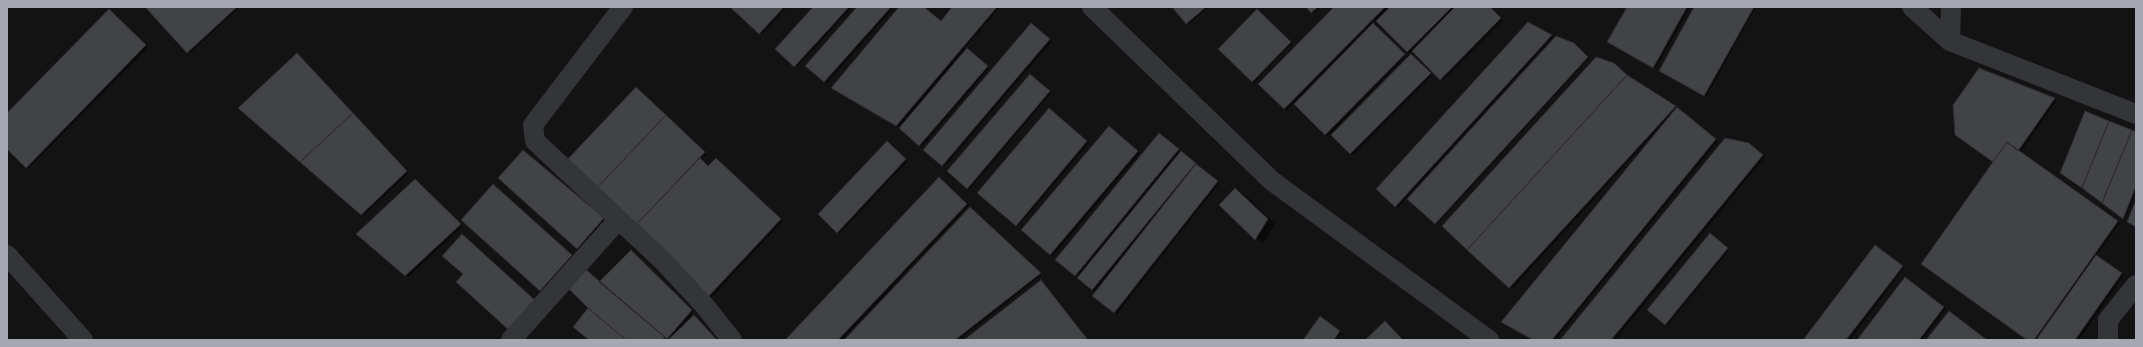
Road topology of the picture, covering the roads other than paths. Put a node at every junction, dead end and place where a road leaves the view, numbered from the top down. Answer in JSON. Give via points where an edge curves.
{"nodes":[{"id":1,"x":623,"y":7,"type":"edge"},
{"id":2,"x":1092,"y":7,"type":"edge"},
{"id":3,"x":1912,"y":7,"type":"edge"},
{"id":4,"x":1950,"y":7,"type":"edge"},
{"id":5,"x":1950,"y":41,"type":"junction"},
{"id":6,"x":2136,"y":114,"type":"edge"},
{"id":7,"x":618,"y":220,"type":"junction"},
{"id":8,"x":7,"y":255,"type":"edge"},
{"id":9,"x":2136,"y":285,"type":"edge"},
{"id":10,"x":83,"y":340,"type":"edge"},
{"id":11,"x":511,"y":340,"type":"edge"},
{"id":12,"x":732,"y":340,"type":"edge"},
{"id":13,"x":1489,"y":340,"type":"edge"},
{"id":14,"x":2108,"y":340,"type":"edge"}],
"edges":[{"from":1,"to":7,"type":"street","via":[[533,125],[535,141]]},
{"from":2,"to":13,"type":"street","via":[[1272,181]]},
{"from":3,"to":5,"type":"street"},
{"from":4,"to":5,"type":"street"},
{"from":5,"to":6,"type":"street"},
{"from":7,"to":11,"type":"street"},
{"from":7,"to":12,"type":"street","via":[[662,260],[705,306]]},
{"from":8,"to":10,"type":"street"},
{"from":9,"to":14,"type":"street","via":[[2108,320]]}]}
